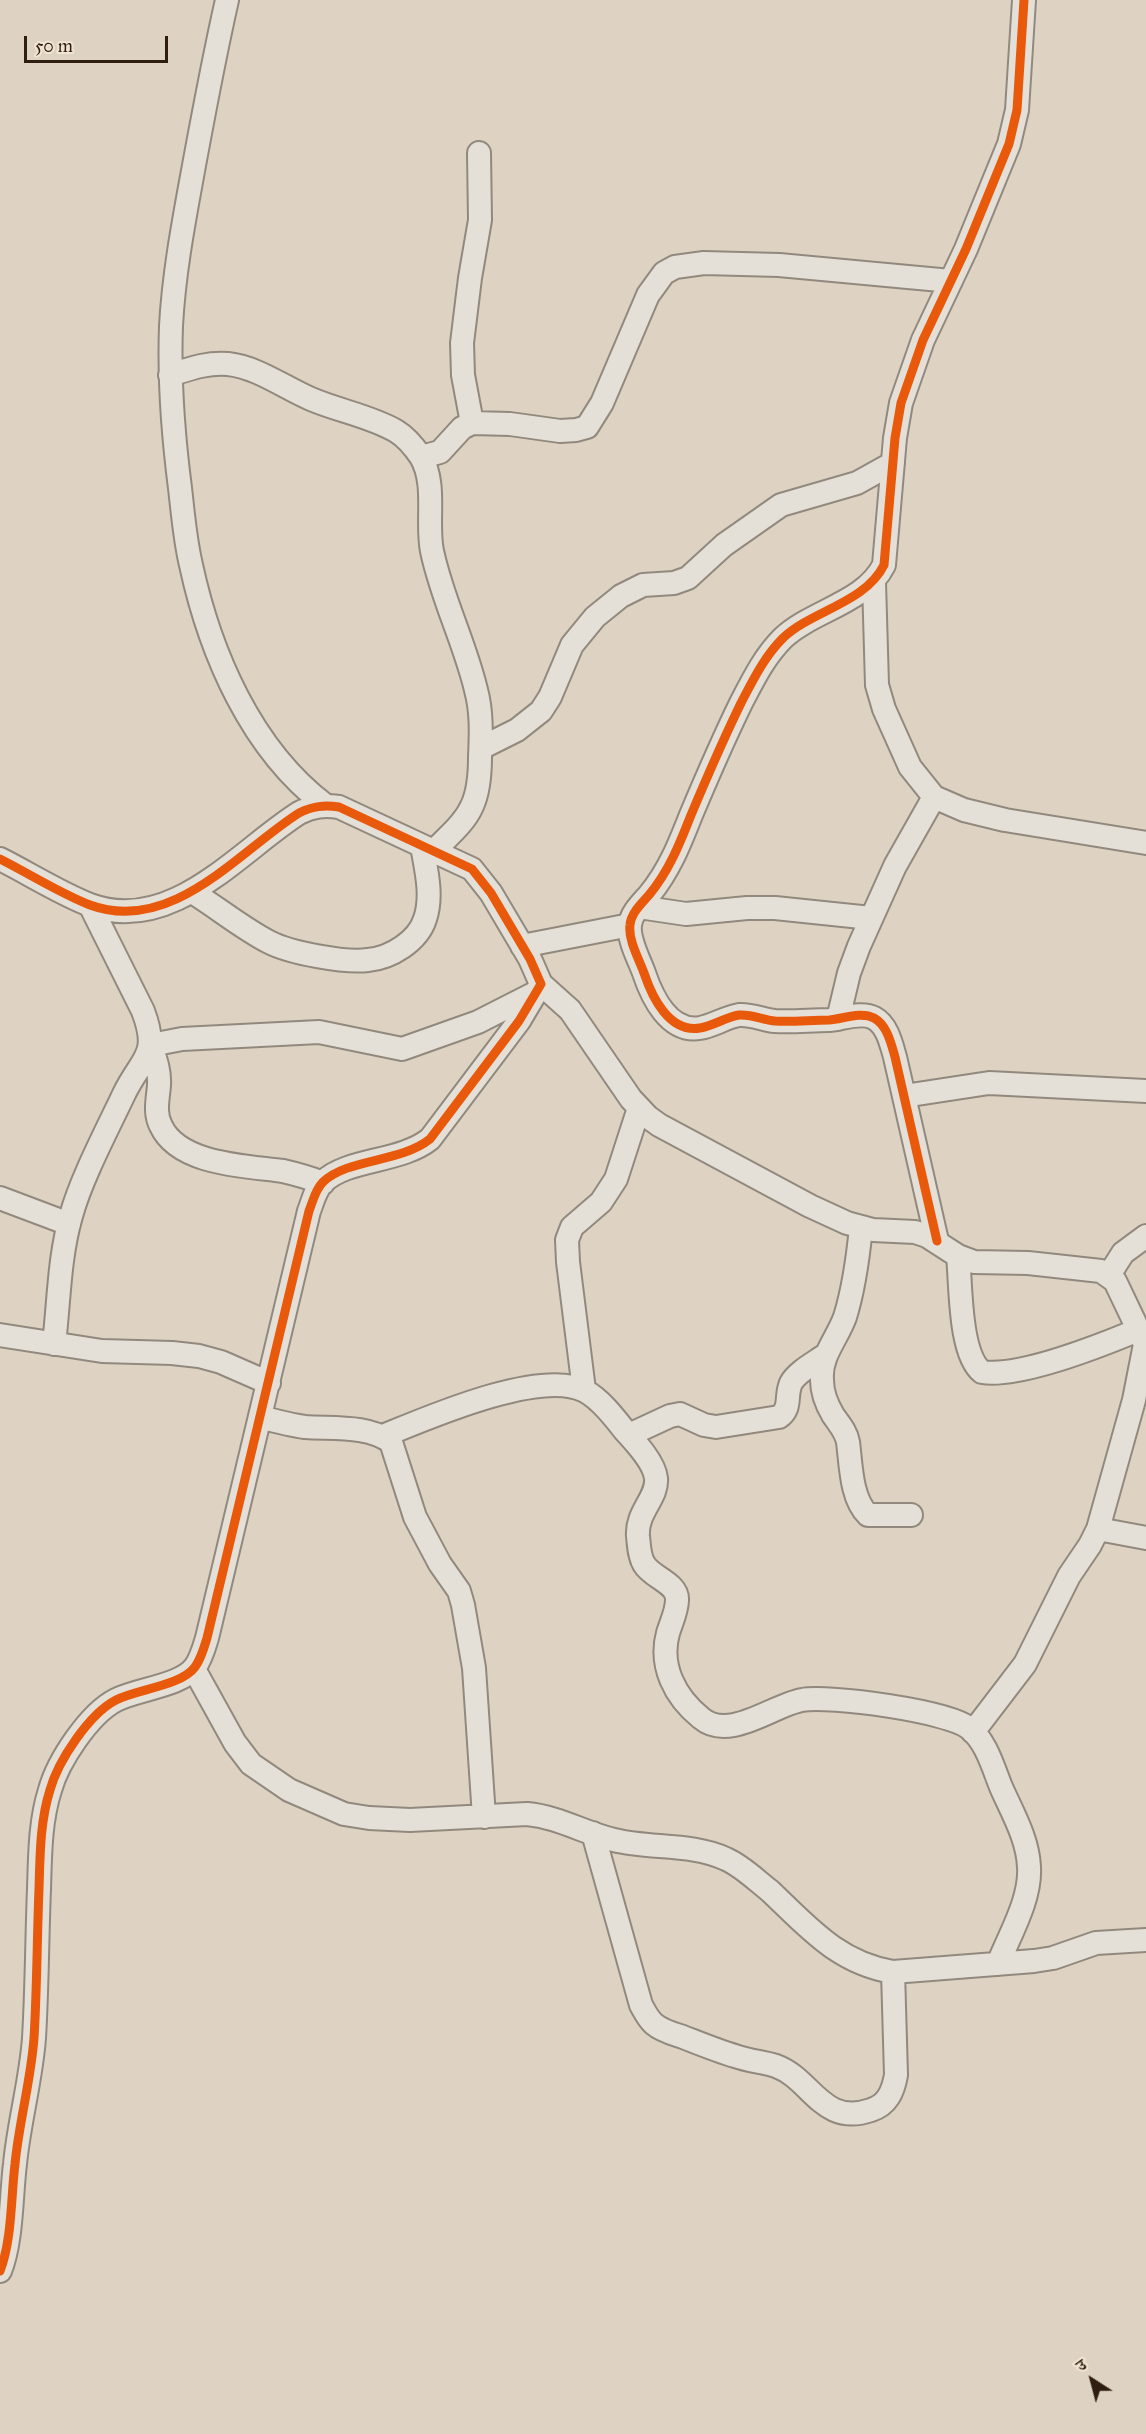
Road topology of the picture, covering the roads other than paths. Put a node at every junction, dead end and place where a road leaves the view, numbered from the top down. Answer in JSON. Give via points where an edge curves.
{"nodes":[{"id":1,"x":227,"y":0,"type":"edge"},
{"id":2,"x":1024,"y":0,"type":"edge"},
{"id":3,"x":479,"y":153,"type":"dead end"},
{"id":4,"x":951,"y":281,"type":"junction"},
{"id":5,"x":170,"y":375,"type":"junction"},
{"id":6,"x":472,"y":423,"type":"junction"},
{"id":7,"x":421,"y":457,"type":"junction"},
{"id":8,"x":893,"y":463,"type":"junction"},
{"id":9,"x":874,"y":582,"type":"junction"},
{"id":10,"x":481,"y":748,"type":"junction"},
{"id":11,"x":934,"y":797,"type":"junction"},
{"id":12,"x":325,"y":805,"type":"junction"},
{"id":13,"x":1146,"y":843,"type":"edge"},
{"id":14,"x":428,"y":848,"type":"junction"},
{"id":15,"x":0,"y":859,"type":"edge"},
{"id":16,"x":192,"y":892,"type":"junction"},
{"id":17,"x":90,"y":905,"type":"junction"},
{"id":18,"x":634,"y":916,"type":"junction"},
{"id":19,"x":871,"y":918,"type":"junction"},
{"id":20,"x":522,"y":946,"type":"junction"},
{"id":21,"x":539,"y":988,"type":"junction"},
{"id":22,"x":838,"y":1019,"type":"junction"},
{"id":23,"x":152,"y":1045,"type":"junction"},
{"id":24,"x":1146,"y":1091,"type":"edge"},
{"id":25,"x":904,"y":1096,"type":"junction"},
{"id":26,"x":639,"y":1108,"type":"junction"},
{"id":27,"x":323,"y":1183,"type":"junction"},
{"id":28,"x":0,"y":1198,"type":"edge"},
{"id":29,"x":69,"y":1224,"type":"junction"},
{"id":30,"x":861,"y":1227,"type":"junction"},
{"id":31,"x":1146,"y":1236,"type":"edge"},
{"id":32,"x":937,"y":1241,"type":"junction"},
{"id":33,"x":958,"y":1256,"type":"junction"},
{"id":34,"x":1109,"y":1275,"type":"junction"},
{"id":35,"x":0,"y":1335,"type":"edge"},
{"id":36,"x":1143,"y":1340,"type":"edge"},
{"id":37,"x":54,"y":1344,"type":"junction"},
{"id":38,"x":824,"y":1356,"type":"junction"},
{"id":39,"x":269,"y":1383,"type":"junction"},
{"id":40,"x":584,"y":1390,"type":"junction"},
{"id":41,"x":260,"y":1417,"type":"junction"},
{"id":42,"x":629,"y":1435,"type":"junction"},
{"id":43,"x":383,"y":1436,"type":"junction"},
{"id":44,"x":911,"y":1515,"type":"dead end"},
{"id":45,"x":1098,"y":1529,"type":"junction"},
{"id":46,"x":1146,"y":1539,"type":"edge"},
{"id":47,"x":194,"y":1669,"type":"junction"},
{"id":48,"x":973,"y":1732,"type":"junction"},
{"id":49,"x":484,"y":1817,"type":"junction"},
{"id":50,"x":593,"y":1833,"type":"junction"},
{"id":51,"x":1146,"y":1940,"type":"edge"},
{"id":52,"x":998,"y":1964,"type":"junction"},
{"id":53,"x":893,"y":1972,"type":"junction"},
{"id":54,"x":0,"y":2271,"type":"edge"}],
"edges":[{"from":1,"to":5,"type":"street","via":[[180,245]]},
{"from":2,"to":4,"type":"street","via":[[1013,129],[1003,162]]},
{"from":3,"to":6,"type":"street","via":[[480,220],[462,343]]},
{"from":4,"to":6,"type":"street","via":[[779,265],[704,263],[675,267],[664,273],[648,295],[596,416],[587,426],[560,431]]},
{"from":4,"to":8,"type":"street","via":[[907,385]]},
{"from":5,"to":7,"type":"street","via":[[204,365],[229,364],[248,370],[314,400],[384,425],[399,433]]},
{"from":5,"to":12,"type":"street","via":[[187,541],[213,642],[247,713],[275,757]]},
{"from":6,"to":7,"type":"street","via":[[462,428],[440,452]]},
{"from":7,"to":10,"type":"street","via":[[426,469],[431,548],[476,689],[482,721]]},
{"from":8,"to":9,"type":"street","via":[[884,565]]},
{"from":8,"to":10,"type":"street","via":[[857,483],[782,505],[724,545],[688,578],[644,585],[621,596],[595,616],[572,645],[541,711],[517,730]]},
{"from":9,"to":11,"type":"street","via":[[874,659],[879,693],[910,767]]},
{"from":9,"to":18,"type":"street","via":[[798,626],[764,661],[716,753],[668,868]]},
{"from":10,"to":14,"type":"street","via":[[472,807],[462,823]]},
{"from":11,"to":13,"type":"street","via":[[964,810],[1005,820]]},
{"from":11,"to":19,"type":"street"},
{"from":12,"to":14,"type":"street","via":[[350,811]]},
{"from":12,"to":16,"type":"street","via":[[288,820]]},
{"from":14,"to":16,"type":"street","via":[[428,896],[420,931],[405,945],[367,961],[308,954],[271,943]]},
{"from":14,"to":20,"type":"street","via":[[472,869]]},
{"from":15,"to":17,"type":"street"},
{"from":16,"to":17,"type":"street","via":[[128,912]]},
{"from":17,"to":23,"type":"street","via":[[143,1011]]},
{"from":18,"to":19,"type":"street","via":[[775,908]]},
{"from":18,"to":20,"type":"street"},
{"from":18,"to":22,"type":"street","via":[[631,935],[648,986],[667,1016],[677,1023],[689,1029],[750,1015],[772,1021]]},
{"from":19,"to":22,"type":"street","via":[[849,973]]},
{"from":20,"to":21,"type":"street","via":[[538,973]]},
{"from":21,"to":23,"type":"street","via":[[478,1022],[402,1049],[319,1032],[183,1039]]},
{"from":21,"to":26,"type":"street","via":[[570,1010]]},
{"from":21,"to":27,"type":"street","via":[[519,1022],[430,1139],[414,1149],[334,1174]]},
{"from":22,"to":25,"type":"street","via":[[858,1015],[878,1020],[889,1037]]},
{"from":23,"to":27,"type":"street","via":[[158,1068],[160,1126],[178,1145],[224,1163],[285,1172]]},
{"from":23,"to":29,"type":"street","via":[[124,1093]]},
{"from":24,"to":25,"type":"street","via":[[989,1083]]},
{"from":25,"to":32,"type":"street"},
{"from":26,"to":30,"type":"street","via":[[659,1125],[810,1206]]},
{"from":26,"to":40,"type":"street","via":[[616,1179],[601,1202],[572,1227],[567,1240]]},
{"from":27,"to":39,"type":"street","via":[[309,1211]]},
{"from":28,"to":29,"type":"street"},
{"from":29,"to":37,"type":"street"},
{"from":30,"to":32,"type":"street","via":[[915,1232]]},
{"from":30,"to":38,"type":"street","via":[[850,1298],[837,1336]]},
{"from":31,"to":34,"type":"street","via":[[1123,1253]]},
{"from":32,"to":33,"type":"street"},
{"from":33,"to":34,"type":"street","via":[[974,1262],[1028,1263],[1089,1269]]},
{"from":33,"to":36,"type":"street","via":[[965,1327],[974,1363],[982,1372],[1041,1364],[1099,1346]]},
{"from":34,"to":36,"type":"street"},
{"from":35,"to":37,"type":"street"},
{"from":36,"to":45,"type":"street","via":[[1134,1400]]},
{"from":37,"to":39,"type":"street","via":[[102,1351],[200,1356]]},
{"from":38,"to":42,"type":"street","via":[[793,1380],[788,1405],[779,1417],[716,1426],[680,1414]]},
{"from":38,"to":44,"type":"street","via":[[824,1394],[847,1438],[861,1509],[868,1515]]},
{"from":39,"to":41,"type":"street"},
{"from":40,"to":42,"type":"street"},
{"from":40,"to":43,"type":"street","via":[[557,1385],[502,1394],[453,1408]]},
{"from":41,"to":43,"type":"street","via":[[285,1424]]},
{"from":41,"to":47,"type":"street","via":[[207,1638]]},
{"from":42,"to":48,"type":"street","via":[[656,1476],[656,1487],[638,1522],[640,1554],[654,1576],[676,1593],[667,1637],[666,1669],[690,1708],[708,1724],[735,1723],[760,1717],[790,1702],[820,1698],[931,1713],[958,1721]]},
{"from":43,"to":49,"type":"street","via":[[395,1451],[415,1517],[463,1605],[474,1668]]},
{"from":45,"to":46,"type":"street"},
{"from":45,"to":48,"type":"street","via":[[1069,1576],[1025,1664]]},
{"from":47,"to":49,"type":"street","via":[[251,1764],[289,1790],[344,1814],[369,1818]]},
{"from":47,"to":54,"type":"street","via":[[104,1708],[60,1765],[50,1787],[39,1867],[32,2054]]},
{"from":48,"to":52,"type":"street","via":[[986,1751],[1016,1820],[1029,1864],[1028,1886]]},
{"from":49,"to":50,"type":"street","via":[[542,1815]]},
{"from":50,"to":53,"type":"street","via":[[611,1840],[692,1849],[726,1859],[757,1880],[839,1952],[873,1969]]},
{"from":50,"to":53,"type":"street","via":[[647,2017],[669,2032],[737,2057],[778,2067],[830,2109],[862,2113],[878,2108],[894,2089]]},
{"from":51,"to":52,"type":"street","via":[[1096,1943],[1053,1958]]},
{"from":52,"to":53,"type":"street"}]}
